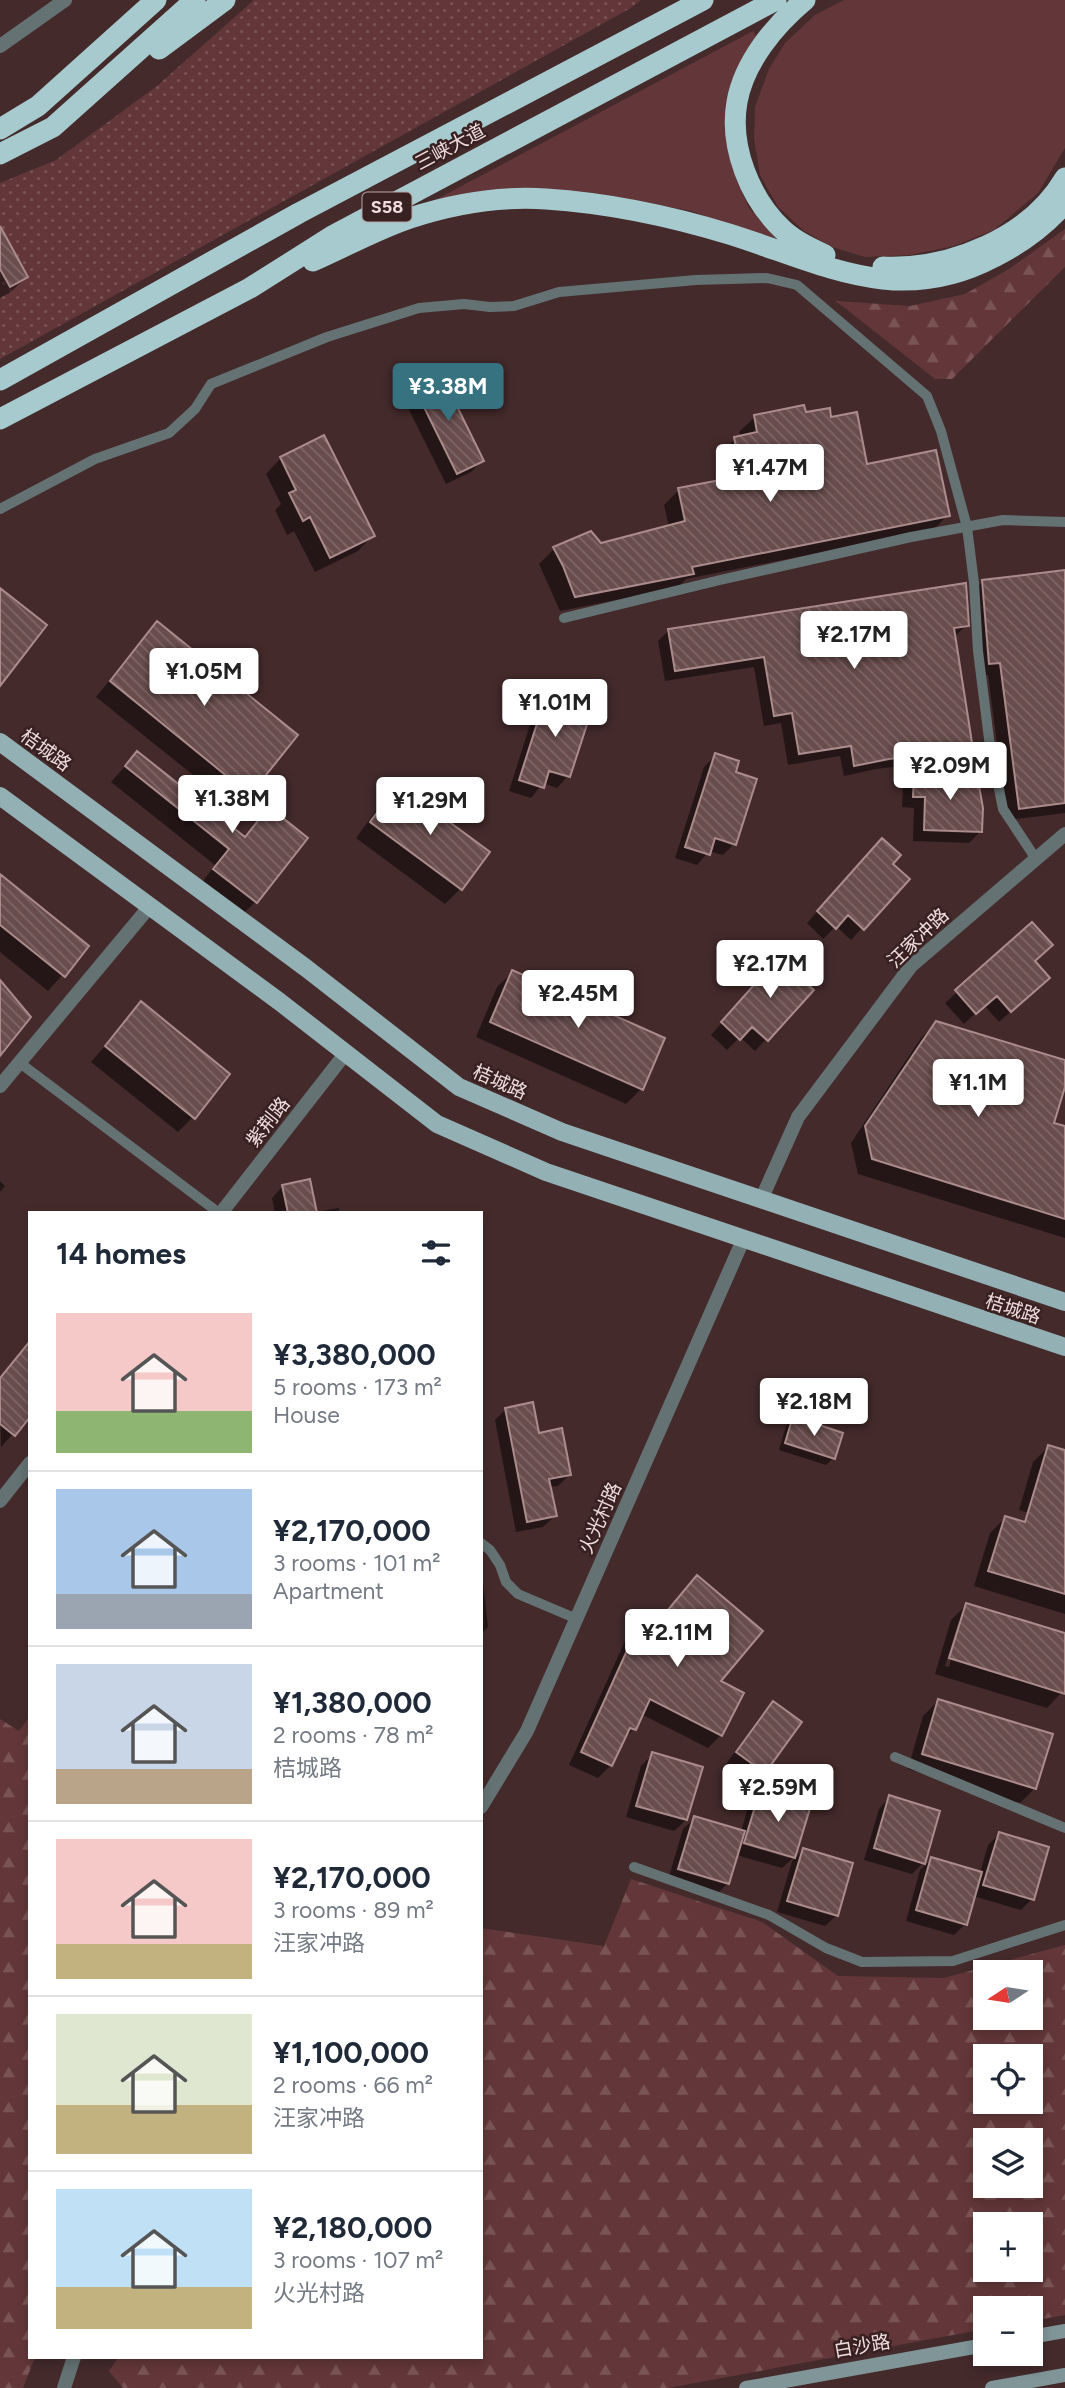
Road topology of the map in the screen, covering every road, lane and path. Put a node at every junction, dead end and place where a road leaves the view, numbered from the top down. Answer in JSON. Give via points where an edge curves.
{"nodes":[{"id":1,"x":65,"y":0,"type":"edge"},
{"id":2,"x":156,"y":0,"type":"edge"},
{"id":3,"x":195,"y":0,"type":"edge"},
{"id":4,"x":225,"y":0,"type":"edge"},
{"id":5,"x":672,"y":0,"type":"edge"},
{"id":6,"x":703,"y":0,"type":"edge"},
{"id":7,"x":776,"y":0,"type":"edge"},
{"id":8,"x":805,"y":0,"type":"edge"},
{"id":9,"x":630,"y":40,"type":"junction"},
{"id":10,"x":0,"y":46,"type":"edge"},
{"id":11,"x":53,"y":127,"type":"junction"},
{"id":12,"x":0,"y":129,"type":"edge"},
{"id":13,"x":0,"y":154,"type":"edge"},
{"id":14,"x":1065,"y":178,"type":"edge"},
{"id":15,"x":1065,"y":203,"type":"edge"},
{"id":16,"x":250,"y":288,"type":"junction"},
{"id":17,"x":0,"y":380,"type":"edge"},
{"id":18,"x":0,"y":419,"type":"edge"},
{"id":19,"x":0,"y":509,"type":"edge"},
{"id":20,"x":1065,"y":522,"type":"edge"},
{"id":21,"x":967,"y":527,"type":"junction"},
{"id":22,"x":565,"y":618,"type":"dead end"},
{"id":23,"x":0,"y":743,"type":"edge"},
{"id":24,"x":0,"y":796,"type":"edge"},
{"id":25,"x":1065,"y":834,"type":"edge"},
{"id":26,"x":1036,"y":859,"type":"junction"},
{"id":27,"x":150,"y":906,"type":"junction"},
{"id":28,"x":345,"y":1055,"type":"junction"},
{"id":29,"x":20,"y":1063,"type":"junction"},
{"id":30,"x":0,"y":1086,"type":"edge"},
{"id":31,"x":761,"y":1200,"type":"junction"},
{"id":32,"x":217,"y":1211,"type":"edge"},
{"id":33,"x":222,"y":1211,"type":"edge"},
{"id":34,"x":743,"y":1240,"type":"junction"},
{"id":35,"x":1065,"y":1302,"type":"edge"},
{"id":36,"x":1065,"y":1348,"type":"edge"},
{"id":37,"x":28,"y":1466,"type":"edge"},
{"id":38,"x":0,"y":1501,"type":"edge"},
{"id":39,"x":483,"y":1545,"type":"edge"},
{"id":40,"x":576,"y":1619,"type":"junction"},
{"id":41,"x":895,"y":1757,"type":"dead end"},
{"id":42,"x":483,"y":1804,"type":"edge"},
{"id":43,"x":1065,"y":1828,"type":"edge"},
{"id":44,"x":634,"y":1867,"type":"dead end"},
{"id":45,"x":1065,"y":1925,"type":"edge"},
{"id":46,"x":1065,"y":2331,"type":"edge"},
{"id":47,"x":1043,"y":2335,"type":"edge"},
{"id":48,"x":973,"y":2347,"type":"edge"},
{"id":49,"x":73,"y":2359,"type":"edge"},
{"id":50,"x":1065,"y":2375,"type":"edge"},
{"id":51,"x":64,"y":2388,"type":"edge"},
{"id":52,"x":746,"y":2388,"type":"edge"},
{"id":53,"x":992,"y":2388,"type":"edge"}],
"edges":[{"from":1,"to":10,"type":"street"},
{"from":2,"to":12,"type":"highway","via":[[38,106]]},
{"from":3,"to":11,"type":"highway"},
{"from":4,"to":11,"type":"highway"},
{"from":5,"to":9,"type":"highway"},
{"from":6,"to":9,"type":"highway","name":"三峡大道","number":"S58"},
{"from":7,"to":16,"type":"highway","name":"三峡大道","number":"S58","via":[[334,235]]},
{"from":8,"to":14,"type":"highway","via":[[784,17],[750,65],[737,102],[737,144],[748,180],[782,229],[803,244],[832,258],[867,266],[904,268],[943,261],[995,242],[1034,215]]},
{"from":9,"to":17,"type":"highway","name":"三峡大道","number":"S58","via":[[299,213]]},
{"from":11,"to":13,"type":"highway"},
{"from":15,"to":16,"type":"highway","via":[[1020,244],[976,267],[926,281],[890,281],[842,271],[669,217],[545,199],[481,201],[409,219]]},
{"from":16,"to":18,"type":"highway","name":"三峡大道","number":"S58"},
{"from":19,"to":21,"type":"lane","via":[[95,459],[169,433],[195,409],[211,384],[327,337],[419,308],[514,306],[559,292],[767,278],[797,285],[927,396],[942,431]]},
{"from":20,"to":21,"type":"lane","via":[[1003,520]]},
{"from":21,"to":22,"type":"lane"},
{"from":21,"to":26,"type":"lane","via":[[989,739],[1003,809]]},
{"from":23,"to":31,"type":"main road","name":"桔城路","via":[[459,1087],[562,1132]]},
{"from":24,"to":27,"type":"main road","name":"桔城路"},
{"from":25,"to":26,"type":"street","name":"汪家冲路"},
{"from":26,"to":31,"type":"street","name":"汪家冲路","via":[[911,966],[798,1117]]},
{"from":27,"to":28,"type":"main road","name":"桔城路"},
{"from":27,"to":29,"type":"street"},
{"from":28,"to":33,"type":"street","name":"紫荆路"},
{"from":28,"to":34,"type":"main road","name":"桔城路","via":[[437,1124],[547,1172]]},
{"from":29,"to":30,"type":"street"},
{"from":29,"to":32,"type":"lane"},
{"from":31,"to":35,"type":"main road","name":"桔城路"},
{"from":34,"to":36,"type":"main road","name":"桔城路"},
{"from":34,"to":40,"type":"street","name":"火光村路"},
{"from":37,"to":38,"type":"street"},
{"from":39,"to":40,"type":"lane","via":[[517,1594]]},
{"from":40,"to":42,"type":"street","name":"火光村路","via":[[527,1731]]},
{"from":41,"to":43,"type":"lane"},
{"from":44,"to":45,"type":"lane","via":[[769,1915],[825,1948],[862,1962],[953,1962]]},
{"from":46,"to":47,"type":"main road"},
{"from":48,"to":52,"type":"main road","name":"白沙路"},
{"from":49,"to":51,"type":"street"},
{"from":50,"to":53,"type":"main road"}]}
